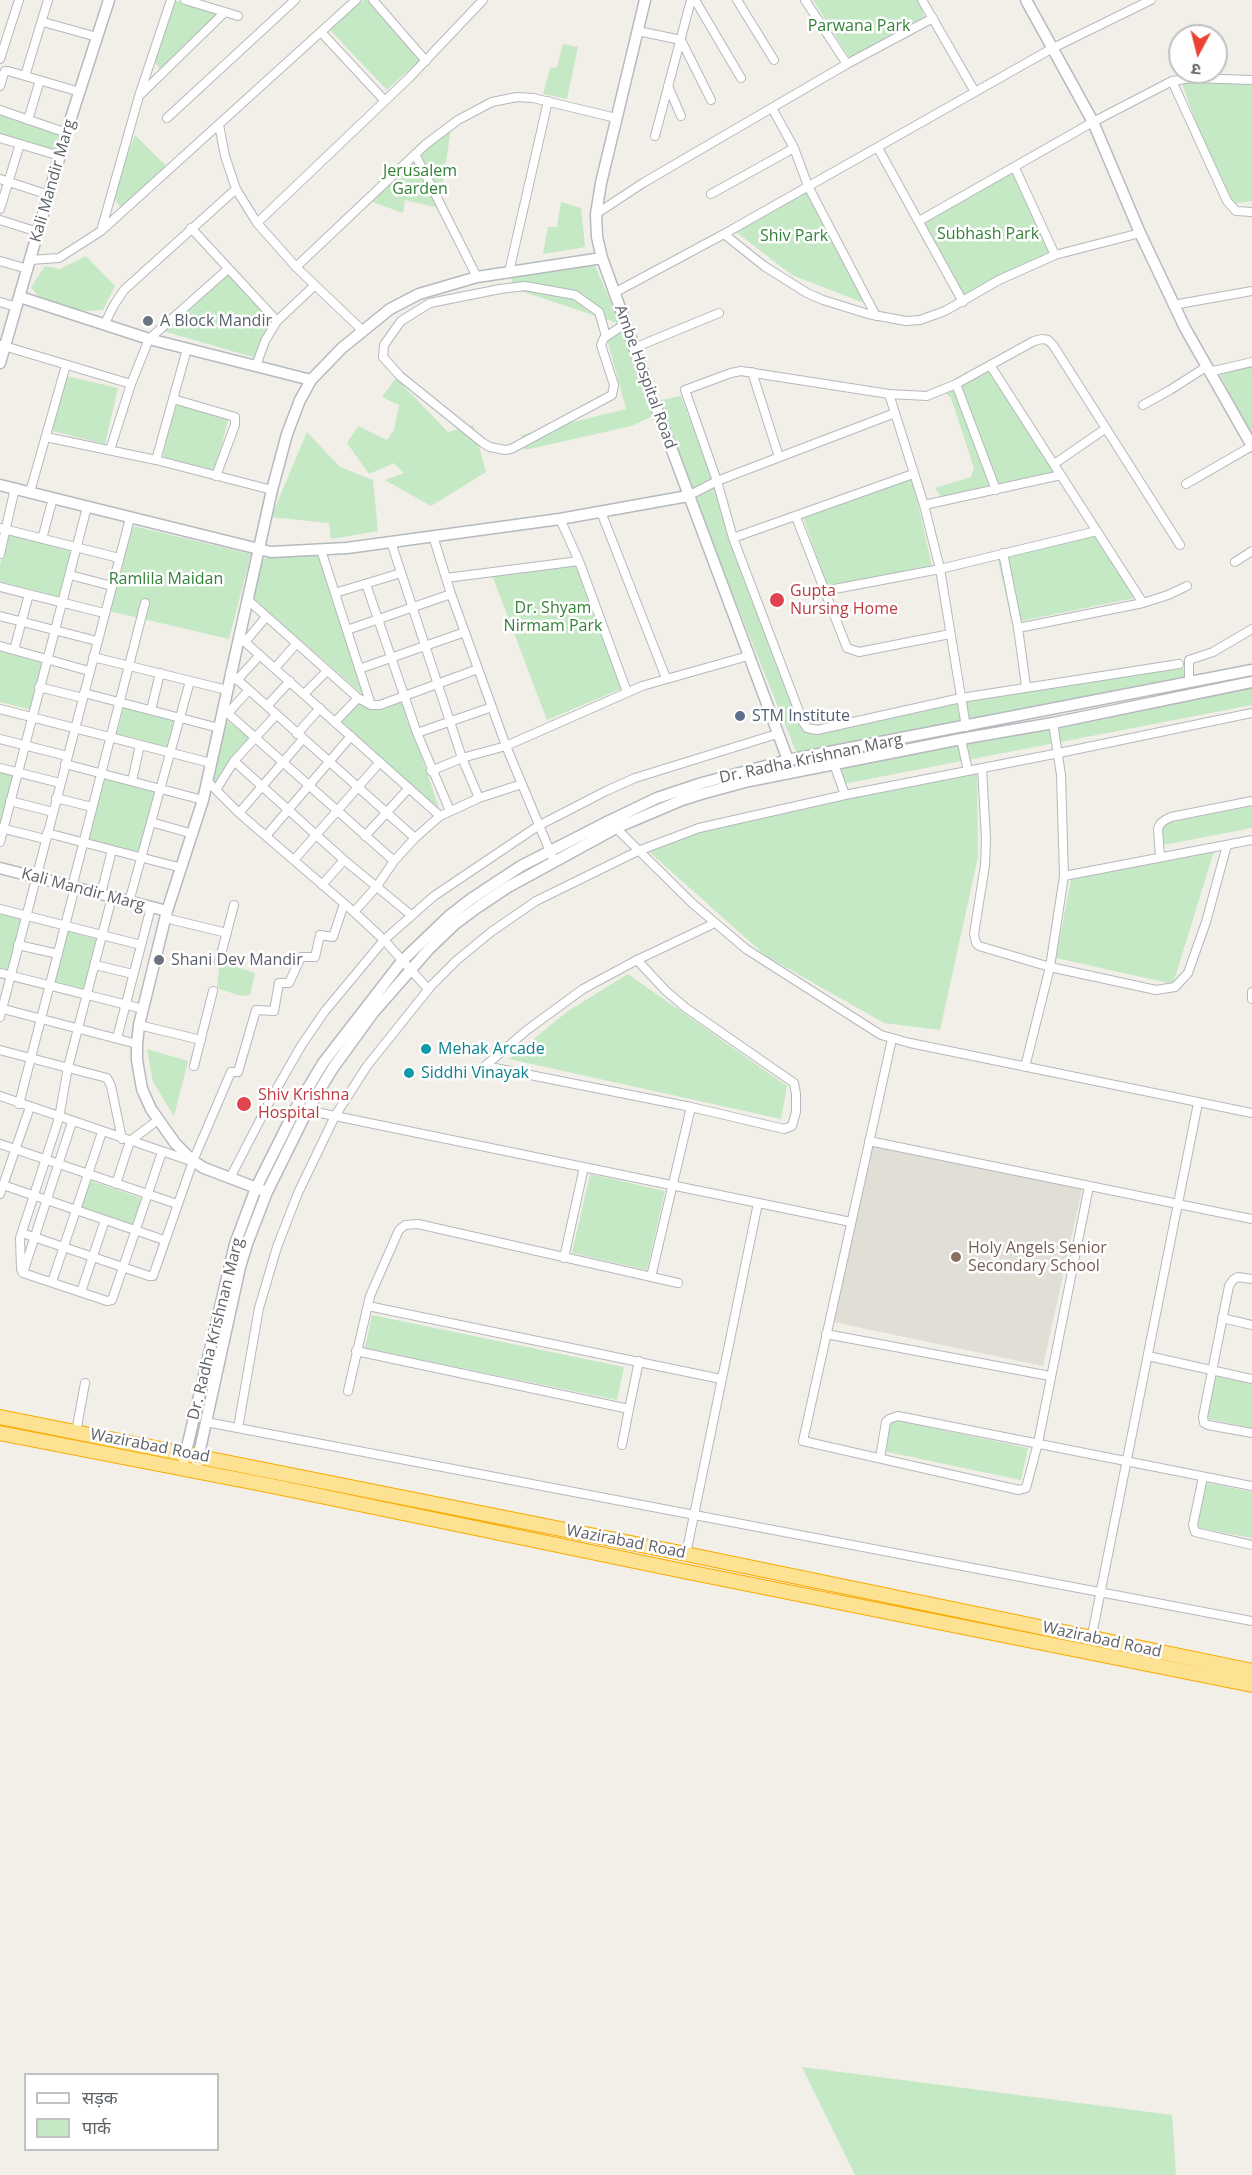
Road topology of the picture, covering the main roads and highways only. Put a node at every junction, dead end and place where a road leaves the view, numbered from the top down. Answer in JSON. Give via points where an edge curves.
{"nodes":[{"id":1,"x":0,"y":1417,"type":"edge"},
{"id":2,"x":0,"y":1432,"type":"edge"},
{"id":3,"x":1252,"y":1671,"type":"edge"},
{"id":4,"x":1252,"y":1685,"type":"edge"}],
"edges":[{"from":1,"to":3,"type":"highway","name":"Wazirabad Road"},
{"from":2,"to":4,"type":"highway","name":"Wazirabad Road"}]}
